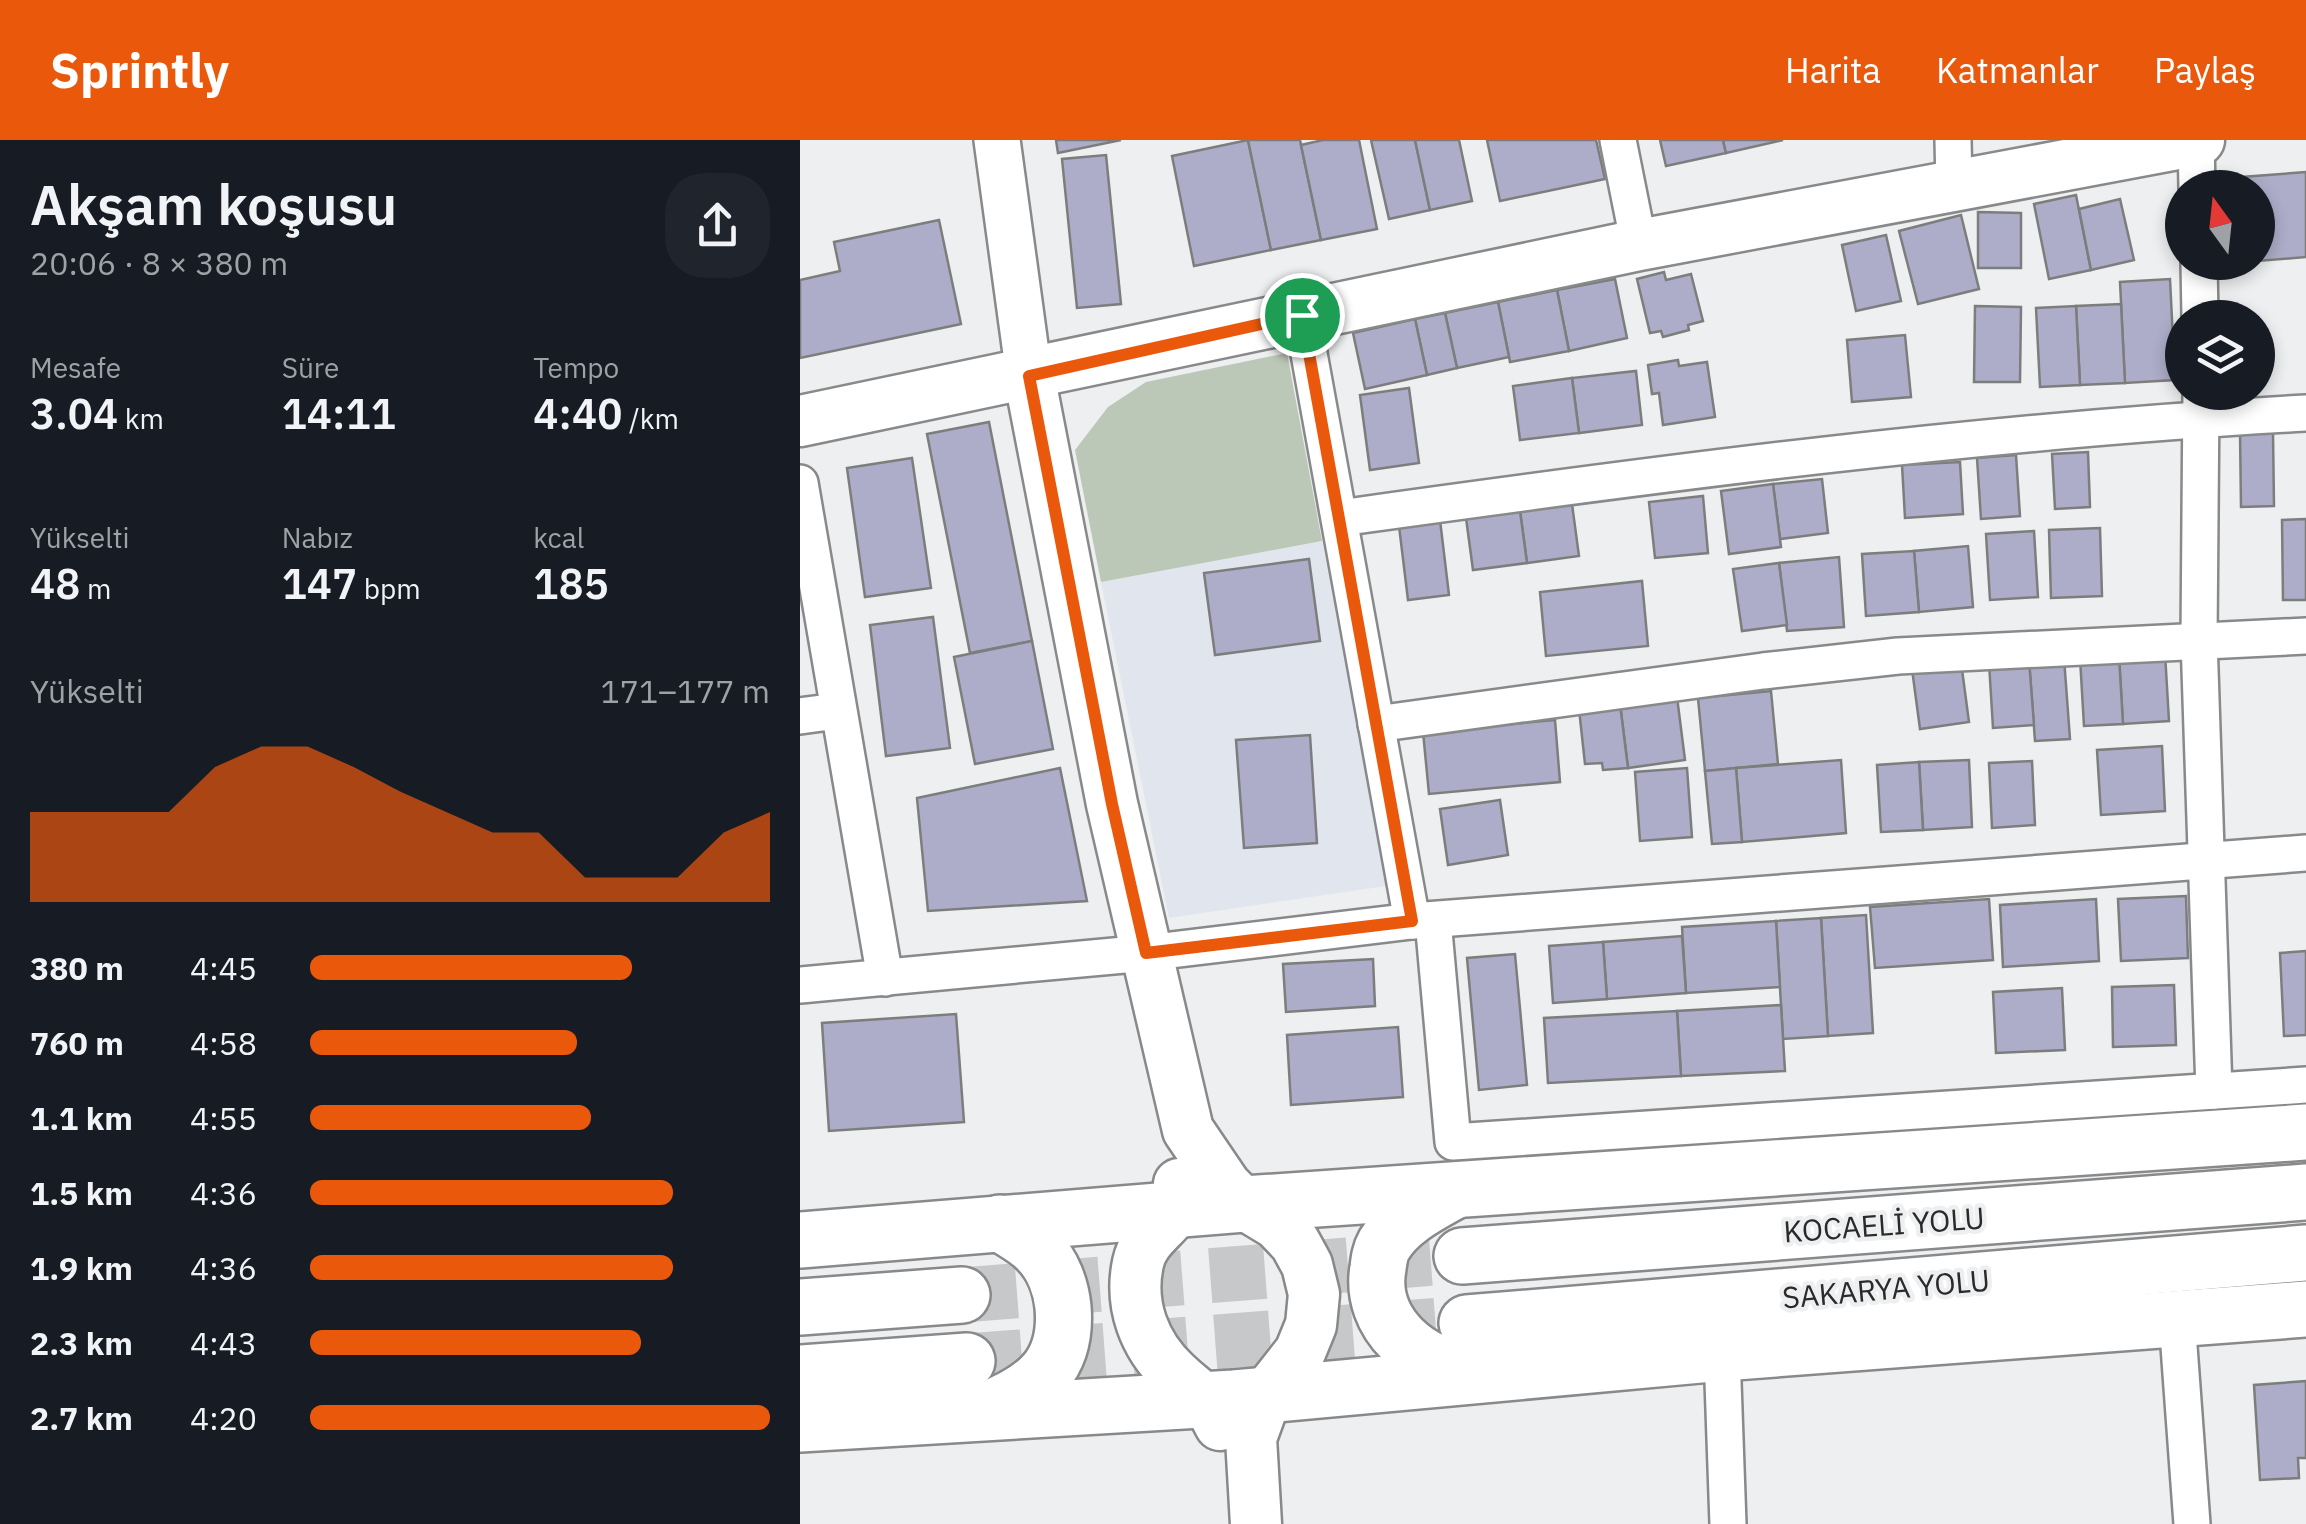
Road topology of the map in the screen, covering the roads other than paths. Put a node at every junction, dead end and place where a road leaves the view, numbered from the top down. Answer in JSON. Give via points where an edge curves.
{"nodes":[{"id":1,"x":997,"y":140,"type":"edge"},
{"id":2,"x":1618,"y":140,"type":"edge"},
{"id":3,"x":2197,"y":140,"type":"edge"},
{"id":4,"x":1954,"y":163,"type":"edge"},
{"id":5,"x":2197,"y":170,"type":"edge"},
{"id":6,"x":1639,"y":246,"type":"junction"},
{"id":7,"x":1302,"y":315,"type":"junction"},
{"id":8,"x":1029,"y":376,"type":"junction"},
{"id":9,"x":2171,"y":410,"type":"edge"},
{"id":10,"x":2202,"y":410,"type":"edge"},
{"id":11,"x":2261,"y":410,"type":"edge"},
{"id":12,"x":2306,"y":413,"type":"edge"},
{"id":13,"x":800,"y":422,"type":"edge"},
{"id":14,"x":800,"y":483,"type":"edge"},
{"id":15,"x":1340,"y":518,"type":"junction"},
{"id":16,"x":2306,"y":636,"type":"edge"},
{"id":17,"x":2199,"y":640,"type":"junction"},
{"id":18,"x":837,"y":711,"type":"junction"},
{"id":19,"x":800,"y":716,"type":"edge"},
{"id":20,"x":1376,"y":724,"type":"junction"},
{"id":21,"x":2306,"y":854,"type":"edge"},
{"id":22,"x":2206,"y":861,"type":"junction"},
{"id":23,"x":1423,"y":921,"type":"junction"},
{"id":24,"x":1146,"y":953,"type":"junction"},
{"id":25,"x":886,"y":978,"type":"junction"},
{"id":26,"x":800,"y":984,"type":"edge"},
{"id":27,"x":2306,"y":1085,"type":"edge"},
{"id":28,"x":2214,"y":1091,"type":"junction"},
{"id":29,"x":1188,"y":1130,"type":"junction"},
{"id":30,"x":2306,"y":1132,"type":"edge"},
{"id":31,"x":1454,"y":1190,"type":"junction"},
{"id":32,"x":2306,"y":1192,"type":"edge"},
{"id":33,"x":1244,"y":1204,"type":"junction"},
{"id":34,"x":1176,"y":1210,"type":"junction"},
{"id":35,"x":1000,"y":1223,"type":"junction"},
{"id":36,"x":800,"y":1240,"type":"edge"},
{"id":37,"x":2306,"y":1253,"type":"edge"},
{"id":38,"x":1462,"y":1256,"type":"tunnel mouth"},
{"id":39,"x":962,"y":1295,"type":"tunnel mouth"},
{"id":40,"x":800,"y":1307,"type":"edge"},
{"id":41,"x":2306,"y":1310,"type":"edge"},
{"id":42,"x":2177,"y":1319,"type":"junction"},
{"id":43,"x":1467,"y":1323,"type":"tunnel mouth"},
{"id":44,"x":1722,"y":1354,"type":"junction"},
{"id":45,"x":800,"y":1373,"type":"edge"},
{"id":46,"x":1511,"y":1374,"type":"junction"},
{"id":47,"x":974,"y":1386,"type":"junction"},
{"id":48,"x":800,"y":1424,"type":"edge"},
{"id":49,"x":1238,"y":1428,"type":"junction"},
{"id":50,"x":1230,"y":1524,"type":"edge"},
{"id":51,"x":1256,"y":1524,"type":"edge"},
{"id":52,"x":1728,"y":1524,"type":"edge"},
{"id":53,"x":2192,"y":1524,"type":"edge"}],
"edges":[{"from":1,"to":8,"type":"street"},
{"from":2,"to":6,"type":"street"},
{"from":3,"to":4,"type":"main road"},
{"from":3,"to":5,"type":"street"},
{"from":4,"to":6,"type":"main road"},
{"from":6,"to":7,"type":"main road"},
{"from":7,"to":8,"type":"main road"},
{"from":7,"to":15,"type":"street"},
{"from":8,"to":13,"type":"main road"},
{"from":8,"to":24,"type":"main road"},
{"from":9,"to":15,"type":"street"},
{"from":10,"to":17,"type":"street"},
{"from":11,"to":12,"type":"street"},
{"from":14,"to":18,"type":"street"},
{"from":15,"to":20,"type":"street"},
{"from":16,"to":17,"type":"street"},
{"from":17,"to":20,"type":"street","via":[[1898,656]]},
{"from":17,"to":22,"type":"street"},
{"from":18,"to":19,"type":"street"},
{"from":18,"to":25,"type":"street"},
{"from":20,"to":23,"type":"street"},
{"from":21,"to":22,"type":"street"},
{"from":22,"to":23,"type":"street"},
{"from":22,"to":28,"type":"street"},
{"from":23,"to":24,"type":"street"},
{"from":23,"to":28,"type":"street","via":[[1452,1142]]},
{"from":24,"to":25,"type":"street"},
{"from":24,"to":29,"type":"main road"},
{"from":25,"to":26,"type":"street"},
{"from":27,"to":28,"type":"street"},
{"from":29,"to":33,"type":"main road"},
{"from":29,"to":34,"type":"main road"},
{"from":30,"to":31,"type":"highway"},
{"from":31,"to":33,"type":"highway"},
{"from":31,"to":46,"type":"highway","via":[[1412,1214],[1381,1248],[1378,1294],[1385,1316],[1414,1350],[1453,1370]]},
{"from":32,"to":38,"type":"highway","name":"KOCAELİ YOLU"},
{"from":33,"to":34,"type":"highway"},
{"from":33,"to":49,"type":"main road","via":[[1294,1243],[1314,1294],[1300,1352]]},
{"from":34,"to":35,"type":"highway"},
{"from":34,"to":49,"type":"main road","via":[[1139,1258],[1137,1310],[1156,1353]]},
{"from":35,"to":36,"type":"highway"},
{"from":35,"to":47,"type":"highway","via":[[1037,1248],[1052,1268],[1061,1294],[1061,1344],[1054,1363],[1019,1397]]},
{"from":37,"to":43,"type":"highway","name":"SAKARYA YOLU"},
{"from":39,"to":40,"type":"highway"},
{"from":41,"to":42,"type":"highway"},
{"from":42,"to":44,"type":"highway"},
{"from":42,"to":53,"type":"street"},
{"from":44,"to":46,"type":"highway"},
{"from":44,"to":52,"type":"street"},
{"from":45,"to":47,"type":"highway"},
{"from":46,"to":49,"type":"highway","via":[[1364,1386]]},
{"from":47,"to":48,"type":"highway"},
{"from":47,"to":49,"type":"highway"},
{"from":49,"to":50,"type":"main road"},
{"from":49,"to":51,"type":"main road"}]}
